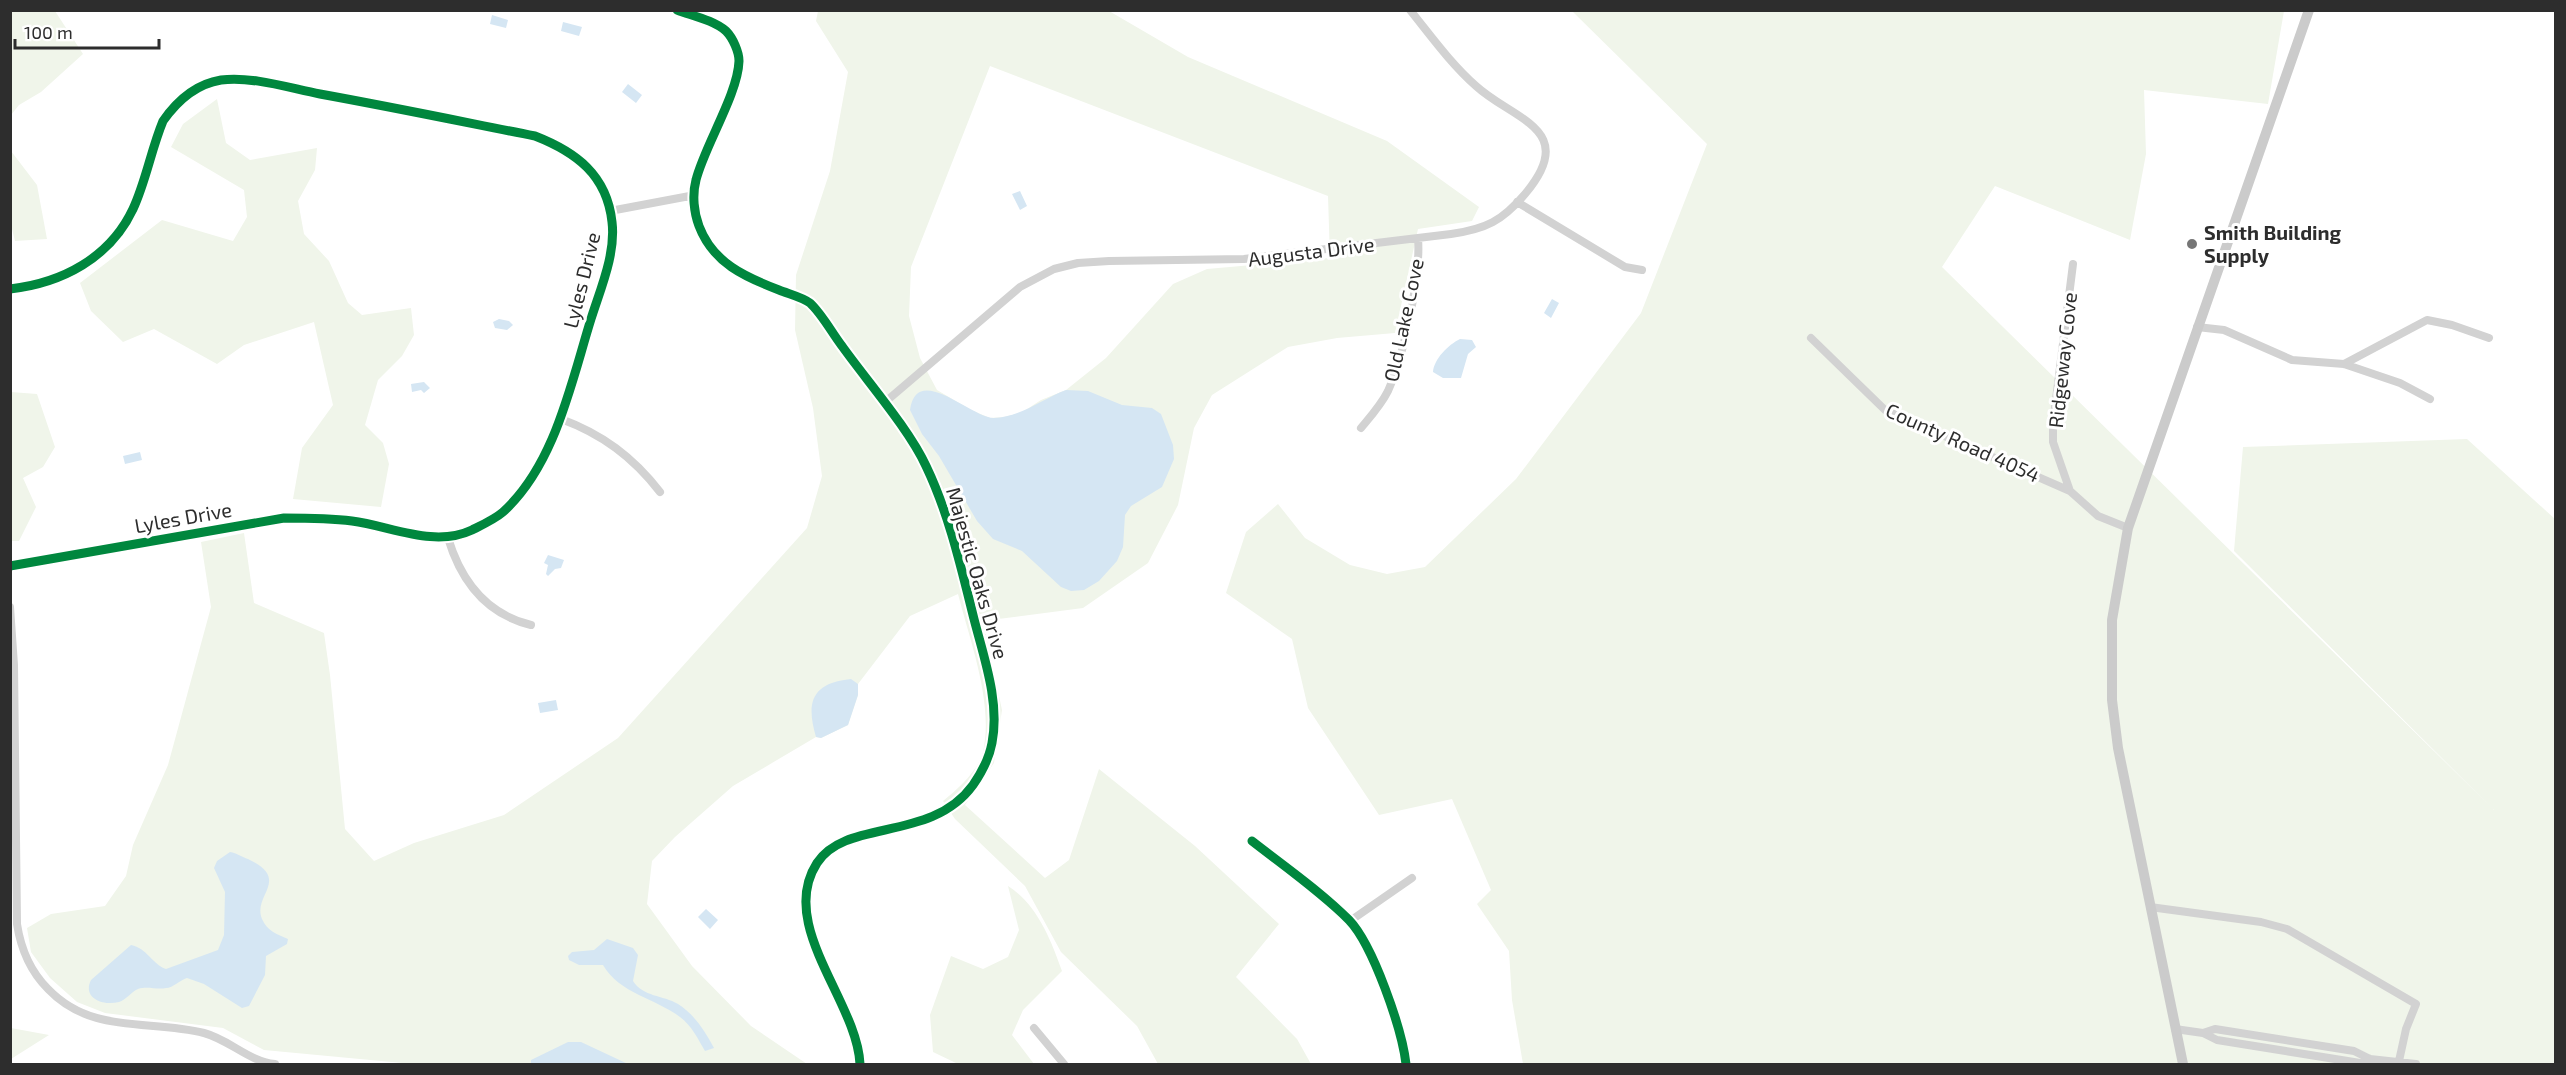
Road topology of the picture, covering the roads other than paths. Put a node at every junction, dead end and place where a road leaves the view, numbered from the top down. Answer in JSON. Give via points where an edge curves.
{"nodes":[{"id":1,"x":677,"y":10,"type":"edge"},
{"id":2,"x":1410,"y":10,"type":"edge"},
{"id":3,"x":2309,"y":10,"type":"edge"},
{"id":4,"x":688,"y":12,"type":"edge"},
{"id":5,"x":695,"y":195,"type":"junction"},
{"id":6,"x":1518,"y":202,"type":"junction"},
{"id":7,"x":610,"y":211,"type":"junction"},
{"id":8,"x":1418,"y":238,"type":"junction"},
{"id":9,"x":2073,"y":264,"type":"dead end"},
{"id":10,"x":1642,"y":270,"type":"dead end"},
{"id":11,"x":10,"y":289,"type":"edge"},
{"id":12,"x":2197,"y":327,"type":"junction"},
{"id":13,"x":1811,"y":338,"type":"dead end"},
{"id":14,"x":2489,"y":339,"type":"dead end"},
{"id":15,"x":2344,"y":364,"type":"junction"},
{"id":16,"x":2430,"y":399,"type":"dead end"},
{"id":17,"x":884,"y":403,"type":"junction"},
{"id":18,"x":561,"y":418,"type":"junction"},
{"id":19,"x":1361,"y":428,"type":"dead end"},
{"id":20,"x":2070,"y":490,"type":"junction"},
{"id":21,"x":660,"y":492,"type":"dead end"},
{"id":22,"x":2128,"y":528,"type":"junction"},
{"id":23,"x":448,"y":538,"type":"junction"},
{"id":24,"x":10,"y":566,"type":"edge"},
{"id":25,"x":10,"y":607,"type":"edge"},
{"id":26,"x":531,"y":626,"type":"dead end"},
{"id":27,"x":1252,"y":841,"type":"dead end"},
{"id":28,"x":1412,"y":878,"type":"dead end"},
{"id":29,"x":2150,"y":907,"type":"junction"},
{"id":30,"x":1350,"y":921,"type":"junction"},
{"id":31,"x":1034,"y":1028,"type":"dead end"},
{"id":32,"x":2175,"y":1029,"type":"junction"},
{"id":33,"x":2399,"y":1061,"type":"junction"},
{"id":34,"x":2390,"y":1063,"type":"edge"},
{"id":35,"x":275,"y":1065,"type":"edge"},
{"id":36,"x":860,"y":1065,"type":"edge"},
{"id":37,"x":1064,"y":1065,"type":"edge"},
{"id":38,"x":1406,"y":1065,"type":"edge"},
{"id":39,"x":2183,"y":1065,"type":"edge"},
{"id":40,"x":2416,"y":1065,"type":"edge"}],
"edges":[{"from":1,"to":4,"type":"street","name":"Majestic Oaks Drive"},
{"from":2,"to":6,"type":"street","name":"Augusta Drive","via":[[1457,68],[1479,89],[1535,126],[1543,140],[1543,167]]},
{"from":3,"to":12,"type":"main road"},
{"from":4,"to":5,"type":"street","name":"Majestic Oaks Drive","via":[[723,29],[739,60],[696,181]]},
{"from":5,"to":7,"type":"street"},
{"from":5,"to":17,"type":"street","name":"Majestic Oaks Drive","via":[[694,211],[712,250],[734,270],[810,303]]},
{"from":6,"to":8,"type":"street","name":"Augusta Drive","via":[[1493,224],[1478,230]]},
{"from":6,"to":10,"type":"street","via":[[1625,267]]},
{"from":7,"to":11,"type":"street","name":"Lyles Drive","via":[[601,185],[574,154],[535,136],[284,87],[222,80],[193,91],[171,109],[163,121],[132,211],[110,242],[62,277]]},
{"from":7,"to":18,"type":"street","name":"Lyles Drive","via":[[612,237],[606,269]]},
{"from":8,"to":17,"type":"street","name":"Augusta Drive","via":[[1244,259],[1109,261],[1054,269],[1020,287]]},
{"from":8,"to":19,"type":"street","name":"Old Lake Cove","via":[[1420,258],[1394,376],[1380,405]]},
{"from":9,"to":20,"type":"street","name":"Ridgeway Cove","via":[[2053,423],[2053,442]]},
{"from":12,"to":15,"type":"street","via":[[2224,330],[2292,360]]},
{"from":12,"to":22,"type":"main road"},
{"from":13,"to":20,"type":"street","name":"County Road 4054","via":[[1885,410]]},
{"from":14,"to":15,"type":"street","via":[[2427,320]]},
{"from":15,"to":16,"type":"street","via":[[2400,383]]},
{"from":17,"to":36,"type":"street","name":"Majestic Oaks Drive","via":[[925,462],[943,506],[989,680],[994,726],[987,763],[955,805],[931,819],[838,843],[824,853],[808,881],[805,913],[851,1029]]},
{"from":18,"to":21,"type":"street","via":[[617,448]]},
{"from":18,"to":23,"type":"street","name":"Lyles Drive","via":[[540,462],[502,513]]},
{"from":20,"to":22,"type":"street","name":"County Road 4054","via":[[2098,516]]},
{"from":22,"to":29,"type":"main road","via":[[2112,620],[2112,700]]},
{"from":23,"to":24,"type":"street","name":"Lyles Drive","via":[[354,521],[284,518]]},
{"from":23,"to":26,"type":"street","via":[[462,574],[486,604],[513,621]]},
{"from":25,"to":35,"type":"street","via":[[17,924],[20,944],[29,963],[53,995],[82,1016],[205,1033],[263,1063]]},
{"from":27,"to":30,"type":"street"},
{"from":28,"to":30,"type":"street"},
{"from":29,"to":32,"type":"main road"},
{"from":29,"to":33,"type":"street","via":[[2288,929],[2416,1004]]},
{"from":30,"to":38,"type":"street","via":[[1394,1013]]},
{"from":31,"to":37,"type":"street"},
{"from":32,"to":34,"type":"street","via":[[2203,1033],[2217,1041],[2360,1063],[2370,1059]]},
{"from":32,"to":39,"type":"main road"},
{"from":33,"to":34,"type":"street"},
{"from":33,"to":40,"type":"street"}]}
